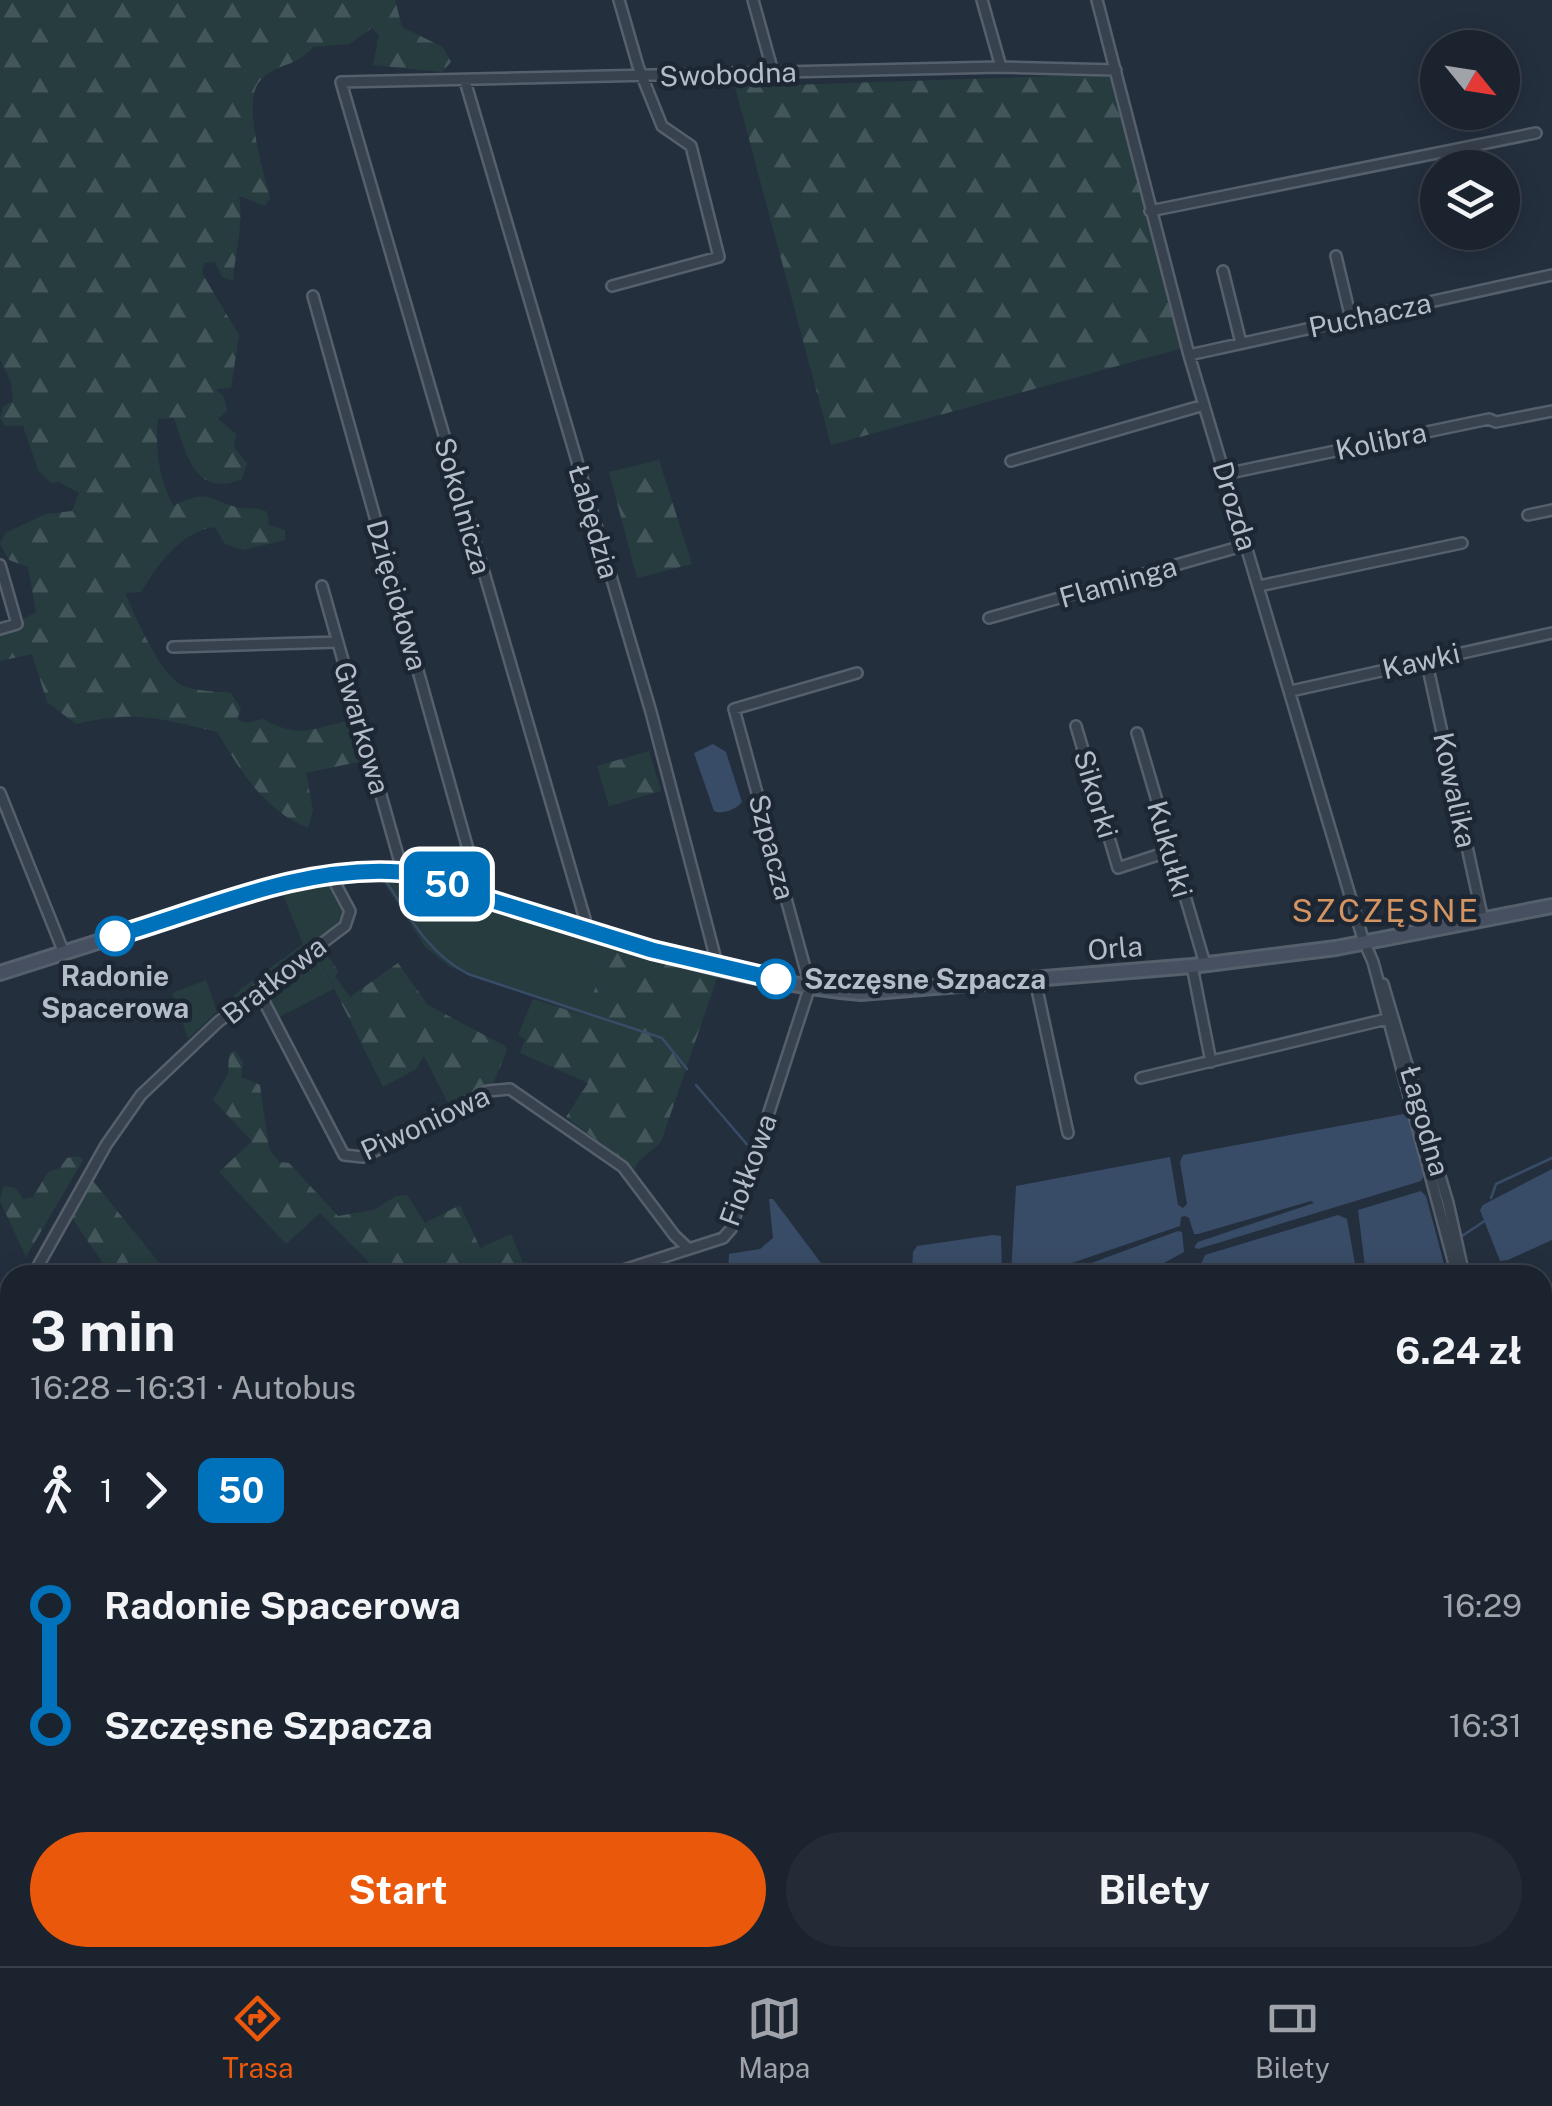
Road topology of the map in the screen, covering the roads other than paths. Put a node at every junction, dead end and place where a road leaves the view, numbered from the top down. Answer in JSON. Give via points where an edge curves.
{"nodes":[{"id":1,"x":619,"y":0,"type":"edge"},
{"id":2,"x":754,"y":0,"type":"edge"},
{"id":3,"x":982,"y":0,"type":"edge"},
{"id":4,"x":1098,"y":0,"type":"edge"},
{"id":5,"x":1001,"y":67,"type":"junction"},
{"id":6,"x":1116,"y":68,"type":"junction"},
{"id":7,"x":772,"y":72,"type":"junction"},
{"id":8,"x":644,"y":77,"type":"junction"},
{"id":9,"x":465,"y":81,"type":"junction"},
{"id":10,"x":340,"y":82,"type":"joint"},
{"id":11,"x":1536,"y":132,"type":"dead end"},
{"id":12,"x":1150,"y":211,"type":"junction"},
{"id":13,"x":1336,"y":256,"type":"dead end"},
{"id":14,"x":1223,"y":271,"type":"dead end"},
{"id":15,"x":1552,"y":275,"type":"edge"},
{"id":16,"x":612,"y":286,"type":"dead end"},
{"id":17,"x":312,"y":296,"type":"dead end"},
{"id":18,"x":1351,"y":319,"type":"junction"},
{"id":19,"x":1241,"y":343,"type":"junction"},
{"id":20,"x":1189,"y":355,"type":"junction"},
{"id":21,"x":1204,"y":405,"type":"junction"},
{"id":22,"x":1552,"y":411,"type":"edge"},
{"id":23,"x":1011,"y":461,"type":"dead end"},
{"id":24,"x":1225,"y":474,"type":"junction"},
{"id":25,"x":1552,"y":510,"type":"edge"},
{"id":26,"x":1528,"y":515,"type":"dead end"},
{"id":27,"x":1462,"y":542,"type":"dead end"},
{"id":28,"x":1246,"y":545,"type":"junction"},
{"id":29,"x":0,"y":566,"type":"edge"},
{"id":30,"x":322,"y":586,"type":"dead end"},
{"id":31,"x":1259,"y":586,"type":"junction"},
{"id":32,"x":989,"y":618,"type":"dead end"},
{"id":33,"x":0,"y":630,"type":"edge"},
{"id":34,"x":1552,"y":633,"type":"edge"},
{"id":35,"x":338,"y":642,"type":"junction"},
{"id":36,"x":174,"y":647,"type":"dead end"},
{"id":37,"x":1426,"y":659,"type":"junction"},
{"id":38,"x":857,"y":674,"type":"dead end"},
{"id":39,"x":1291,"y":691,"type":"junction"},
{"id":40,"x":1076,"y":726,"type":"dead end"},
{"id":41,"x":1137,"y":734,"type":"dead end"},
{"id":42,"x":0,"y":793,"type":"edge"},
{"id":43,"x":1170,"y":851,"type":"junction"},
{"id":44,"x":400,"y":872,"type":"junction"},
{"id":45,"x":333,"y":873,"type":"junction"},
{"id":46,"x":477,"y":894,"type":"junction"},
{"id":47,"x":1552,"y":906,"type":"edge"},
{"id":48,"x":1483,"y":920,"type":"junction"},
{"id":49,"x":583,"y":929,"type":"junction"},
{"id":50,"x":1366,"y":943,"type":"junction"},
{"id":51,"x":64,"y":953,"type":"junction"},
{"id":52,"x":714,"y":965,"type":"junction"},
{"id":53,"x":1198,"y":965,"type":"junction"},
{"id":54,"x":0,"y":973,"type":"edge"},
{"id":55,"x":1035,"y":980,"type":"junction"},
{"id":56,"x":810,"y":986,"type":"junction"},
{"id":57,"x":258,"y":990,"type":"junction"},
{"id":58,"x":1390,"y":1018,"type":"junction"},
{"id":59,"x":1211,"y":1062,"type":"junction"},
{"id":60,"x":1140,"y":1078,"type":"dead end"},
{"id":61,"x":1068,"y":1133,"type":"dead end"},
{"id":62,"x":688,"y":1248,"type":"junction"},
{"id":63,"x":39,"y":1265,"type":"edge"},
{"id":64,"x":638,"y":1265,"type":"edge"},
{"id":65,"x":1457,"y":1265,"type":"edge"}],
"edges":[{"from":1,"to":8,"type":"street"},
{"from":2,"to":7,"type":"street"},
{"from":3,"to":5,"type":"street"},
{"from":4,"to":6,"type":"street","name":"Drozda"},
{"from":5,"to":6,"type":"street","name":"Swobodna"},
{"from":5,"to":7,"type":"street","name":"Swobodna"},
{"from":6,"to":12,"type":"street","name":"Drozda"},
{"from":7,"to":8,"type":"street","name":"Swobodna"},
{"from":8,"to":9,"type":"street","name":"Swobodna"},
{"from":8,"to":16,"type":"street","via":[[662,126],[691,146],[719,256]]},
{"from":9,"to":10,"type":"street","name":"Swobodna"},
{"from":9,"to":52,"type":"street","name":"Łabędzia","via":[[652,712]]},
{"from":10,"to":49,"type":"street","name":"Sokolnicza"},
{"from":11,"to":12,"type":"street"},
{"from":12,"to":20,"type":"street","name":"Drozda"},
{"from":13,"to":18,"type":"street"},
{"from":14,"to":19,"type":"street"},
{"from":15,"to":18,"type":"street","name":"Puchacza"},
{"from":17,"to":46,"type":"street","name":"Dzięciołowa"},
{"from":18,"to":19,"type":"street","name":"Puchacza"},
{"from":19,"to":20,"type":"street","name":"Puchacza"},
{"from":20,"to":21,"type":"street","name":"Drozda"},
{"from":21,"to":23,"type":"street"},
{"from":21,"to":24,"type":"street","name":"Drozda"},
{"from":22,"to":24,"type":"street","name":"Kolibra"},
{"from":24,"to":28,"type":"street","name":"Drozda"},
{"from":25,"to":26,"type":"street"},
{"from":27,"to":31,"type":"street"},
{"from":28,"to":31,"type":"street","name":"Drozda"},
{"from":28,"to":32,"type":"street","name":"Flaminga"},
{"from":29,"to":33,"type":"street","via":[[17,624]]},
{"from":30,"to":35,"type":"street","name":"Gwarkowa"},
{"from":31,"to":39,"type":"street","name":"Drozda"},
{"from":34,"to":37,"type":"street","name":"Kawki"},
{"from":35,"to":36,"type":"street"},
{"from":35,"to":44,"type":"street","name":"Gwarkowa"},
{"from":37,"to":39,"type":"street","name":"Kawki"},
{"from":37,"to":48,"type":"street","name":"Kowalika"},
{"from":38,"to":56,"type":"street","name":"Szpacza","via":[[734,709]]},
{"from":39,"to":50,"type":"street","name":"Drozda"},
{"from":40,"to":43,"type":"street","name":"Sikorki","via":[[1118,868]]},
{"from":41,"to":43,"type":"street","name":"Kukułki"},
{"from":42,"to":51,"type":"street"},
{"from":43,"to":53,"type":"street","name":"Kukułki"},
{"from":44,"to":45,"type":"street","name":"Orla"},
{"from":44,"to":46,"type":"street","name":"Orla"},
{"from":45,"to":51,"type":"street","name":"Orla"},
{"from":45,"to":57,"type":"street","name":"Bratkowa","via":[[348,904],[345,926]]},
{"from":46,"to":49,"type":"street","name":"Orla"},
{"from":47,"to":48,"type":"street","name":"Orla"},
{"from":48,"to":50,"type":"street","name":"Orla"},
{"from":49,"to":52,"type":"street","name":"Orla"},
{"from":50,"to":53,"type":"street","name":"Orla"},
{"from":50,"to":58,"type":"street","name":"Łagodna"},
{"from":51,"to":54,"type":"street","name":"Orla"},
{"from":52,"to":56,"type":"street","name":"Orla"},
{"from":53,"to":55,"type":"street","name":"Orla"},
{"from":53,"to":59,"type":"street","name":"Kukułki"},
{"from":55,"to":56,"type":"street","name":"Orla","via":[[884,994]]},
{"from":55,"to":61,"type":"street"},
{"from":56,"to":62,"type":"street","name":"Fiołkowa","via":[[731,1229]]},
{"from":57,"to":62,"type":"street","name":"Piwoniowa","via":[[344,1156],[363,1157],[488,1091],[510,1089],[624,1167]]},
{"from":57,"to":63,"type":"street","name":"Bratkowa","via":[[141,1095]]},
{"from":58,"to":59,"type":"street"},
{"from":58,"to":65,"type":"street","name":"Łagodna"},
{"from":59,"to":60,"type":"street"},
{"from":62,"to":64,"type":"street","name":"Fiołkowa"}]}
